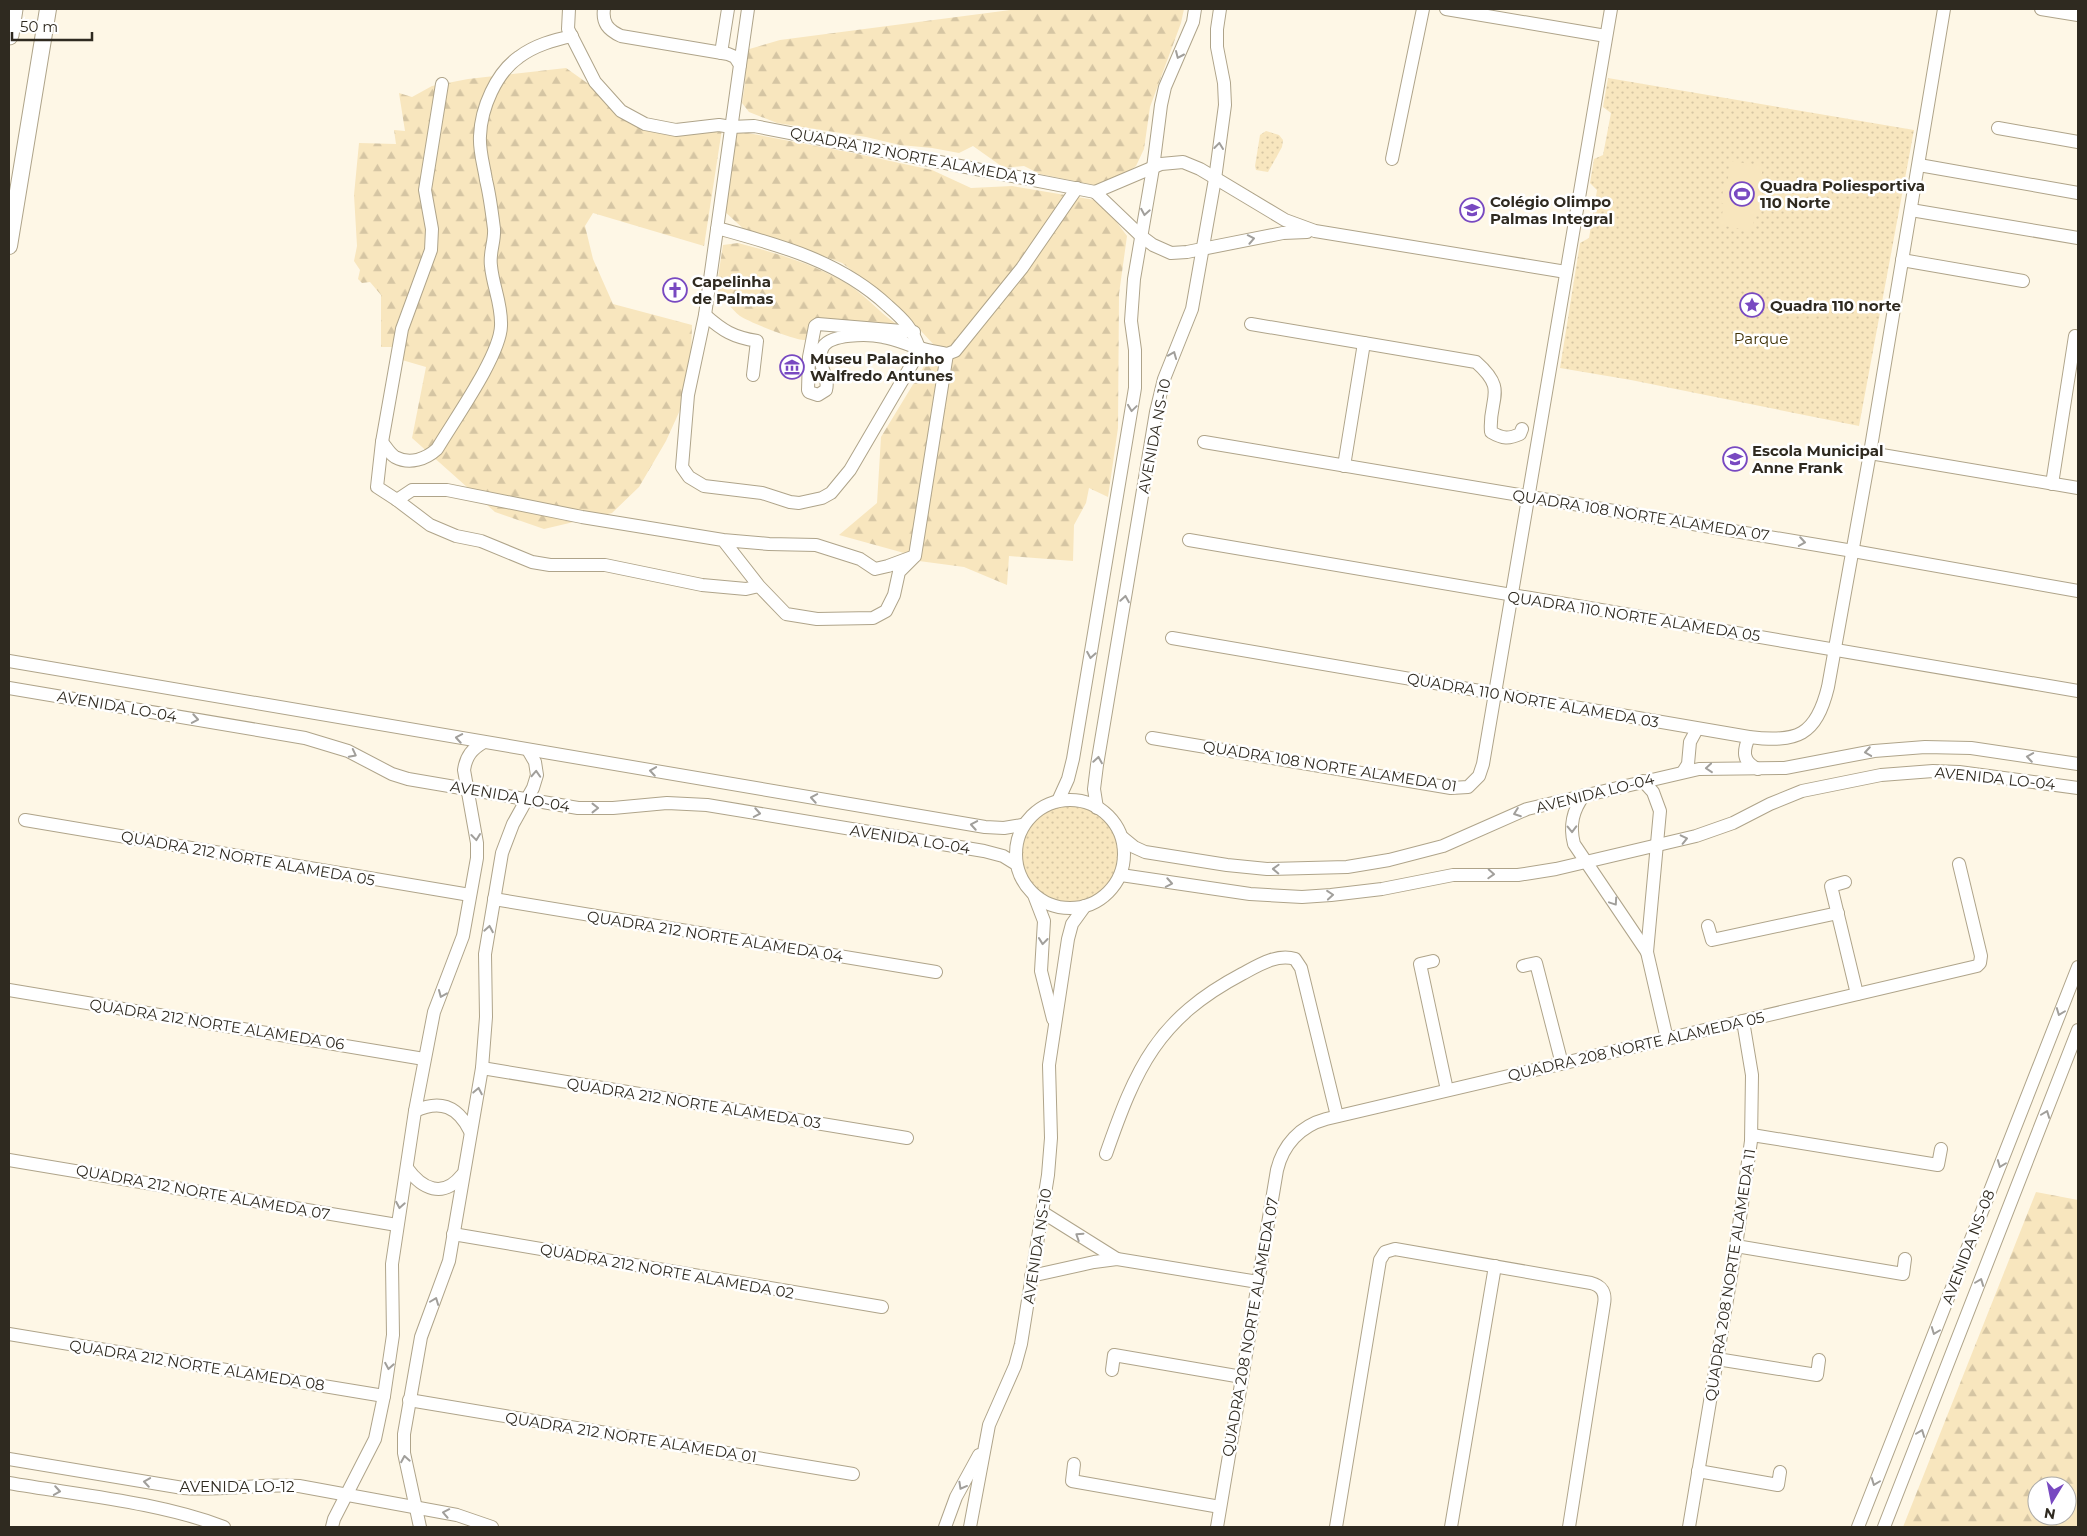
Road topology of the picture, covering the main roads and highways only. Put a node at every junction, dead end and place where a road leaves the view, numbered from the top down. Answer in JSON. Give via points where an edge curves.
{"nodes":[{"id":1,"x":13,"y":9,"type":"edge"},
{"id":2,"x":48,"y":9,"type":"edge"},
{"id":3,"x":9,"y":35,"type":"edge"},
{"id":4,"x":9,"y":246,"type":"edge"}],
"edges":[{"from":1,"to":3,"type":"highway"},
{"from":2,"to":4,"type":"main road"}]}
